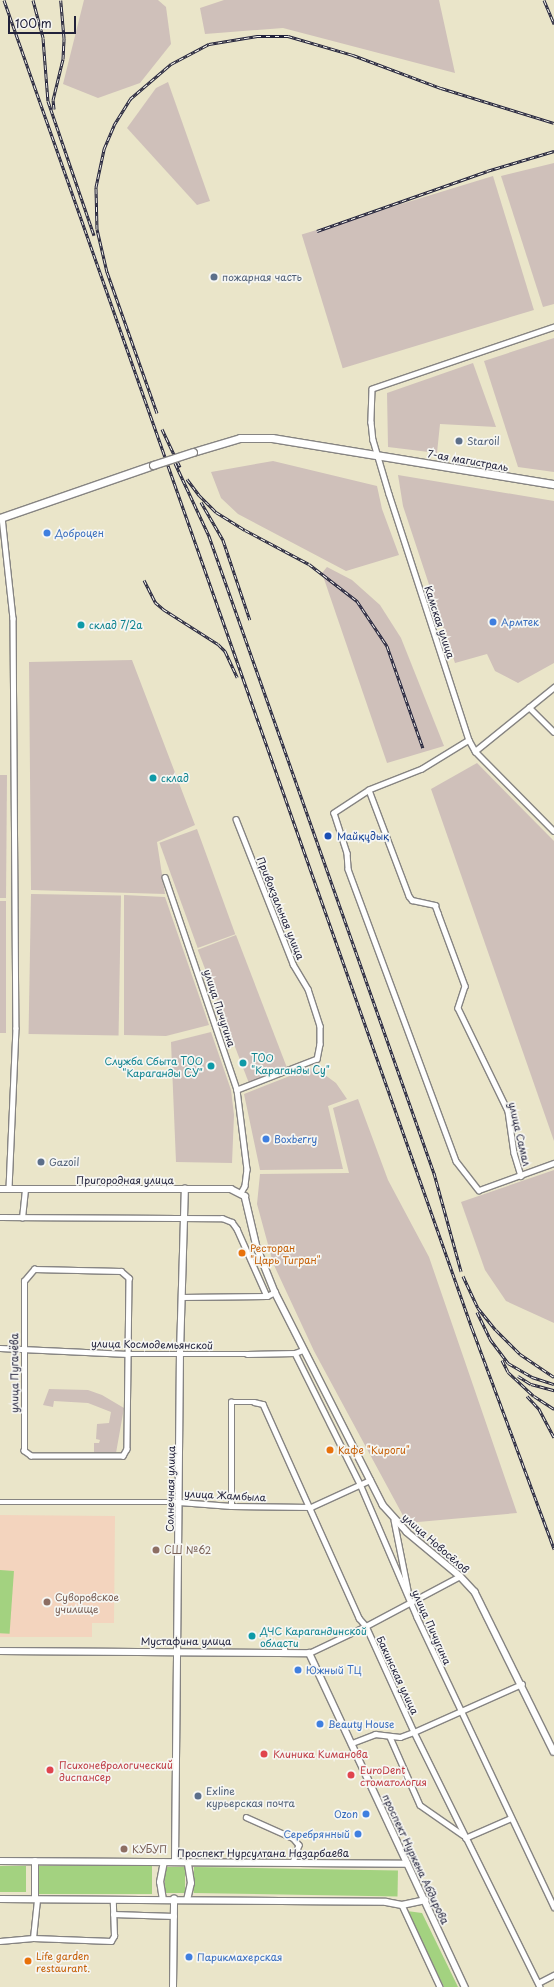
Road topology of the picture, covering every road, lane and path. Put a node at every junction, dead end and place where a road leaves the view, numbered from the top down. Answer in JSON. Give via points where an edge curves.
{"nodes":[{"id":1,"x":554,"y":327,"type":"edge"},
{"id":2,"x":380,"y":455,"type":"junction"},
{"id":3,"x":554,"y":484,"type":"edge"},
{"id":4,"x":1,"y":518,"type":"edge"},
{"id":5,"x":554,"y":687,"type":"edge"},
{"id":6,"x":529,"y":707,"type":"junction"},
{"id":7,"x":554,"y":732,"type":"edge"},
{"id":8,"x":469,"y":740,"type":"junction"},
{"id":9,"x":475,"y":751,"type":"junction"},
{"id":10,"x":369,"y":790,"type":"junction"},
{"id":11,"x":236,"y":819,"type":"dead end"},
{"id":12,"x":554,"y":831,"type":"edge"},
{"id":13,"x":165,"y":877,"type":"dead end"},
{"id":14,"x":237,"y":1090,"type":"junction"},
{"id":15,"x":554,"y":1163,"type":"edge"},
{"id":16,"x":521,"y":1176,"type":"junction"},
{"id":17,"x":0,"y":1189,"type":"edge"},
{"id":18,"x":9,"y":1189,"type":"junction"},
{"id":19,"x":25,"y":1189,"type":"junction"},
{"id":20,"x":185,"y":1189,"type":"junction"},
{"id":21,"x":241,"y":1193,"type":"junction"},
{"id":22,"x":0,"y":1217,"type":"edge"},
{"id":23,"x":22,"y":1218,"type":"junction"},
{"id":24,"x":183,"y":1220,"type":"junction"},
{"id":25,"x":259,"y":1251,"type":"junction"},
{"id":26,"x":250,"y":1255,"type":"junction"},
{"id":27,"x":275,"y":1292,"type":"junction"},
{"id":28,"x":181,"y":1296,"type":"junction"},
{"id":29,"x":267,"y":1296,"type":"junction"},
{"id":30,"x":0,"y":1348,"type":"edge"},
{"id":31,"x":23,"y":1348,"type":"junction"},
{"id":32,"x":303,"y":1350,"type":"junction"},
{"id":33,"x":180,"y":1353,"type":"junction"},
{"id":34,"x":295,"y":1353,"type":"junction"},
{"id":35,"x":128,"y":1354,"type":"junction"},
{"id":36,"x":370,"y":1480,"type":"junction"},
{"id":37,"x":360,"y":1484,"type":"junction"},
{"id":38,"x":0,"y":1502,"type":"edge"},
{"id":39,"x":179,"y":1502,"type":"junction"},
{"id":40,"x":231,"y":1506,"type":"junction"},
{"id":41,"x":311,"y":1507,"type":"junction"},
{"id":42,"x":394,"y":1520,"type":"junction"},
{"id":43,"x":460,"y":1576,"type":"junction"},
{"id":44,"x":410,"y":1601,"type":"junction"},
{"id":45,"x":366,"y":1626,"type":"junction"},
{"id":46,"x":284,"y":1644,"type":"dead end"},
{"id":47,"x":0,"y":1651,"type":"edge"},
{"id":48,"x":177,"y":1651,"type":"junction"},
{"id":49,"x":285,"y":1652,"type":"junction"},
{"id":50,"x":309,"y":1653,"type":"junction"},
{"id":51,"x":522,"y":1684,"type":"junction"},
{"id":52,"x":460,"y":1710,"type":"junction"},
{"id":53,"x":414,"y":1732,"type":"junction"},
{"id":54,"x":390,"y":1737,"type":"junction"},
{"id":55,"x":352,"y":1743,"type":"junction"},
{"id":56,"x":554,"y":1752,"type":"edge"},
{"id":57,"x":246,"y":1817,"type":"dead end"},
{"id":58,"x":511,"y":1818,"type":"junction"},
{"id":59,"x":465,"y":1837,"type":"junction"},
{"id":60,"x":0,"y":1861,"type":"edge"},
{"id":61,"x":35,"y":1862,"type":"junction"},
{"id":62,"x":164,"y":1862,"type":"junction"},
{"id":63,"x":176,"y":1862,"type":"junction"},
{"id":64,"x":293,"y":1862,"type":"junction"},
{"id":65,"x":188,"y":1863,"type":"junction"},
{"id":66,"x":407,"y":1864,"type":"junction"},
{"id":67,"x":36,"y":1899,"type":"junction"},
{"id":68,"x":174,"y":1899,"type":"junction"},
{"id":69,"x":0,"y":1900,"type":"edge"},
{"id":70,"x":113,"y":1900,"type":"junction"},
{"id":71,"x":163,"y":1900,"type":"junction"},
{"id":72,"x":187,"y":1900,"type":"junction"},
{"id":73,"x":424,"y":1900,"type":"junction"},
{"id":74,"x":402,"y":1905,"type":"junction"},
{"id":75,"x":554,"y":1907,"type":"edge"},
{"id":76,"x":113,"y":1914,"type":"junction"},
{"id":77,"x":174,"y":1916,"type":"junction"},
{"id":78,"x":33,"y":1938,"type":"junction"},
{"id":79,"x":0,"y":1941,"type":"edge"},
{"id":80,"x":554,"y":1975,"type":"edge"},
{"id":81,"x":539,"y":1985,"type":"edge"},
{"id":82,"x":173,"y":1987,"type":"edge"},
{"id":83,"x":440,"y":1987,"type":"edge"},
{"id":84,"x":465,"y":1987,"type":"edge"}],
"edges":[{"from":1,"to":2,"type":"street","name":"Камская улица","via":[[372,389],[373,440]]},
{"from":2,"to":3,"type":"main road","name":"7-ая магистраль"},
{"from":2,"to":4,"type":"main road","name":"7-ая магистраль","bridge":true,"via":[[251,436],[153,465]]},
{"from":2,"to":8,"type":"street","name":"Камская улица","via":[[388,494]]},
{"from":4,"to":18,"type":"street","via":[[13,626],[16,1028]]},
{"from":5,"to":6,"type":"street"},
{"from":6,"to":7,"type":"street"},
{"from":6,"to":9,"type":"street"},
{"from":8,"to":9,"type":"street","name":"Камская улица"},
{"from":8,"to":10,"type":"street","via":[[422,769]]},
{"from":9,"to":12,"type":"street","name":"Камская улица"},
{"from":10,"to":16,"type":"street","name":"улица Самал","via":[[408,896],[412,900],[435,905],[465,986],[458,1008],[508,1111],[514,1153]]},
{"from":10,"to":16,"type":"street","name":"улица Самал","via":[[334,812],[352,881],[456,1161],[479,1190]]},
{"from":11,"to":14,"type":"street","name":"Привокзальная улица","via":[[293,964],[308,989],[320,1026],[317,1059]]},
{"from":13,"to":14,"type":"street","name":"улица Пичугина"},
{"from":14,"to":21,"type":"street","name":"улица Пичугина","via":[[247,1168],[245,1186]]},
{"from":15,"to":16,"type":"street"},
{"from":17,"to":18,"type":"street","name":"Пригородная улица"},
{"from":18,"to":19,"type":"street","name":"Пригородная улица"},
{"from":19,"to":20,"type":"street","name":"Пригородная улица"},
{"from":19,"to":23,"type":"street"},
{"from":20,"to":21,"type":"street","name":"Пригородная улица","via":[[231,1189]]},
{"from":20,"to":24,"type":"street","name":"Солнечная улица"},
{"from":21,"to":25,"type":"street","via":[[247,1200]]},
{"from":22,"to":23,"type":"street"},
{"from":23,"to":24,"type":"street"},
{"from":24,"to":26,"type":"street","via":[[222,1218],[232,1222]]},
{"from":24,"to":28,"type":"street","name":"Солнечная улица"},
{"from":25,"to":26,"type":"street"},
{"from":25,"to":27,"type":"street"},
{"from":26,"to":29,"type":"street"},
{"from":27,"to":29,"type":"street"},
{"from":27,"to":32,"type":"street"},
{"from":28,"to":29,"type":"street"},
{"from":28,"to":33,"type":"street","name":"Солнечная улица"},
{"from":30,"to":31,"type":"street","name":"улица Космодемьянской"},
{"from":31,"to":35,"type":"street","name":"улица Космодемьянской"},
{"from":31,"to":35,"type":"street","name":"улица Пугачёва","via":[[24,1281],[34,1269],[121,1271],[129,1278]]},
{"from":31,"to":35,"type":"street","name":"улица Пугачёва","via":[[24,1451],[31,1456],[122,1456],[127,1449]]},
{"from":32,"to":34,"type":"street","name":"улица Космодемьянской"},
{"from":32,"to":36,"type":"street","name":"улица Новосёлов"},
{"from":33,"to":34,"type":"street","name":"улица Космодемьянской"},
{"from":33,"to":35,"type":"street","name":"улица Космодемьянской"},
{"from":33,"to":39,"type":"street","name":"Солнечная улица"},
{"from":34,"to":37,"type":"street","name":"улица Пичугина"},
{"from":36,"to":37,"type":"street","name":"улица Жамбыла"},
{"from":36,"to":42,"type":"street","name":"улица Новосёлов"},
{"from":37,"to":41,"type":"street","name":"улица Жамбыла"},
{"from":37,"to":44,"type":"street","name":"улица Пичугина"},
{"from":38,"to":39,"type":"street","name":"улица Жамбыла"},
{"from":39,"to":40,"type":"street","name":"улица Жамбыла"},
{"from":39,"to":48,"type":"street","name":"Солнечная улица"},
{"from":40,"to":41,"type":"street","name":"улица Жамбыла"},
{"from":40,"to":41,"type":"street","name":"Бакинская улица","via":[[232,1402],[254,1402],[263,1404]]},
{"from":41,"to":45,"type":"street","name":"Бакинская улица","via":[[360,1618]]},
{"from":42,"to":43,"type":"street","name":"улица Новосёлов"},
{"from":42,"to":44,"type":"street"},
{"from":43,"to":44,"type":"street","name":"Мустафина улица"},
{"from":43,"to":51,"type":"street","name":"улица Новосёлов","via":[[481,1600]]},
{"from":44,"to":45,"type":"street","name":"Мустафина улица"},
{"from":44,"to":52,"type":"street","name":"улица Пичугина"},
{"from":45,"to":50,"type":"street","name":"Мустафина улица"},
{"from":45,"to":53,"type":"street","name":"Бакинская улица"},
{"from":46,"to":49,"type":"street"},
{"from":47,"to":48,"type":"main road","name":"Мустафина улица"},
{"from":48,"to":49,"type":"main road","name":"Мустафина улица"},
{"from":48,"to":63,"type":"street","name":"Солнечная улица"},
{"from":49,"to":50,"type":"main road","name":"Мустафина улица"},
{"from":50,"to":55,"type":"main road","name":"проспект Нуркена Абдирова"},
{"from":51,"to":52,"type":"street"},
{"from":51,"to":56,"type":"street","name":"улица Новосёлов"},
{"from":52,"to":53,"type":"street"},
{"from":52,"to":58,"type":"street","name":"улица Пичугина"},
{"from":53,"to":54,"type":"street"},
{"from":53,"to":59,"type":"street","name":"Бакинская улица"},
{"from":54,"to":55,"type":"street","via":[[375,1734]]},
{"from":54,"to":59,"type":"street","via":[[420,1804]]},
{"from":55,"to":66,"type":"main road","name":"проспект Нуркена Абдирова"},
{"from":57,"to":64,"type":"street","via":[[293,1838],[299,1845]]},
{"from":58,"to":59,"type":"street"},
{"from":58,"to":75,"type":"street","name":"улица Пичугина"},
{"from":59,"to":81,"type":"street","name":"Бакинская улица"},
{"from":60,"to":61,"type":"main road","name":"Проспект Нурсултана Назарбаева"},
{"from":61,"to":62,"type":"main road","name":"Проспект Нурсултана Назарбаева"},
{"from":61,"to":67,"type":"main road"},
{"from":62,"to":63,"type":"main road","name":"Проспект Нурсултана Назарбаева"},
{"from":62,"to":71,"type":"main road","via":[[160,1882]]},
{"from":63,"to":65,"type":"main road","name":"Проспект Нурсултана Назарбаева"},
{"from":64,"to":65,"type":"main road","name":"Проспект Нурсултана Назарбаева"},
{"from":64,"to":66,"type":"main road","name":"Проспект Нурсултана Назарбаева"},
{"from":65,"to":72,"type":"main road","via":[[191,1883]]},
{"from":66,"to":73,"type":"main road","name":"проспект Нуркена Абдирова"},
{"from":67,"to":69,"type":"main road"},
{"from":67,"to":70,"type":"main road"},
{"from":67,"to":78,"type":"street"},
{"from":68,"to":71,"type":"main road"},
{"from":68,"to":72,"type":"main road"},
{"from":68,"to":77,"type":"street"},
{"from":70,"to":71,"type":"main road"},
{"from":70,"to":76,"type":"street"},
{"from":72,"to":74,"type":"main road","via":[[386,1902]]},
{"from":73,"to":74,"type":"main road"},
{"from":73,"to":84,"type":"main road","name":"проспект Нуркена Абдирова"},
{"from":74,"to":83,"type":"street"},
{"from":76,"to":77,"type":"street"},
{"from":76,"to":78,"type":"street","via":[[114,1936],[111,1941]]},
{"from":77,"to":82,"type":"street"},
{"from":78,"to":79,"type":"street"},
{"from":80,"to":81,"type":"street"}]}
